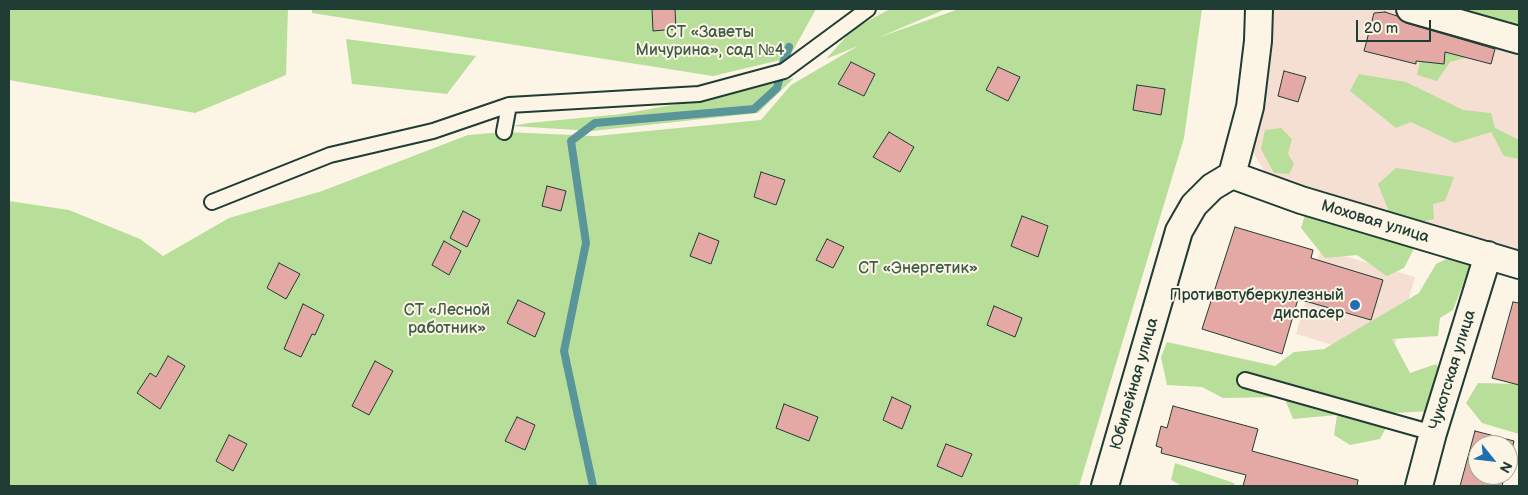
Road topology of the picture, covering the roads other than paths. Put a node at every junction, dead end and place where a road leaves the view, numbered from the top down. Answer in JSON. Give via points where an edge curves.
{"nodes":[{"id":1,"x":868,"y":9,"type":"edge"},
{"id":2,"x":1258,"y":9,"type":"edge"},
{"id":3,"x":1410,"y":9,"type":"edge"},
{"id":4,"x":1519,"y":40,"type":"edge"},
{"id":5,"x":509,"y":105,"type":"junction"},
{"id":6,"x":504,"y":132,"type":"dead end"},
{"id":7,"x":1232,"y":175,"type":"junction"},
{"id":8,"x":212,"y":202,"type":"dead end"},
{"id":9,"x":1488,"y":255,"type":"junction"},
{"id":10,"x":1519,"y":265,"type":"edge"},
{"id":11,"x":1245,"y":380,"type":"dead end"},
{"id":12,"x":1433,"y":433,"type":"junction"},
{"id":13,"x":1105,"y":486,"type":"edge"},
{"id":14,"x":1419,"y":486,"type":"edge"}],
"edges":[{"from":1,"to":5,"type":"lane","via":[[784,71],[699,94]]},
{"from":2,"to":7,"type":"street","via":[[1258,41],[1250,107]]},
{"from":3,"to":4,"type":"street"},
{"from":5,"to":6,"type":"lane"},
{"from":5,"to":8,"type":"lane","via":[[433,131],[330,154]]},
{"from":7,"to":9,"type":"street","name":"Моховая улица","via":[[1301,200]]},
{"from":7,"to":13,"type":"street","name":"Юбилейная улица","via":[[1212,187],[1194,205],[1179,231]]},
{"from":9,"to":10,"type":"street","name":"Моховая улица"},
{"from":9,"to":12,"type":"street","name":"Чукотская улица"},
{"from":11,"to":12,"type":"lane"},
{"from":12,"to":14,"type":"street","name":"Чукотская улица"}]}
